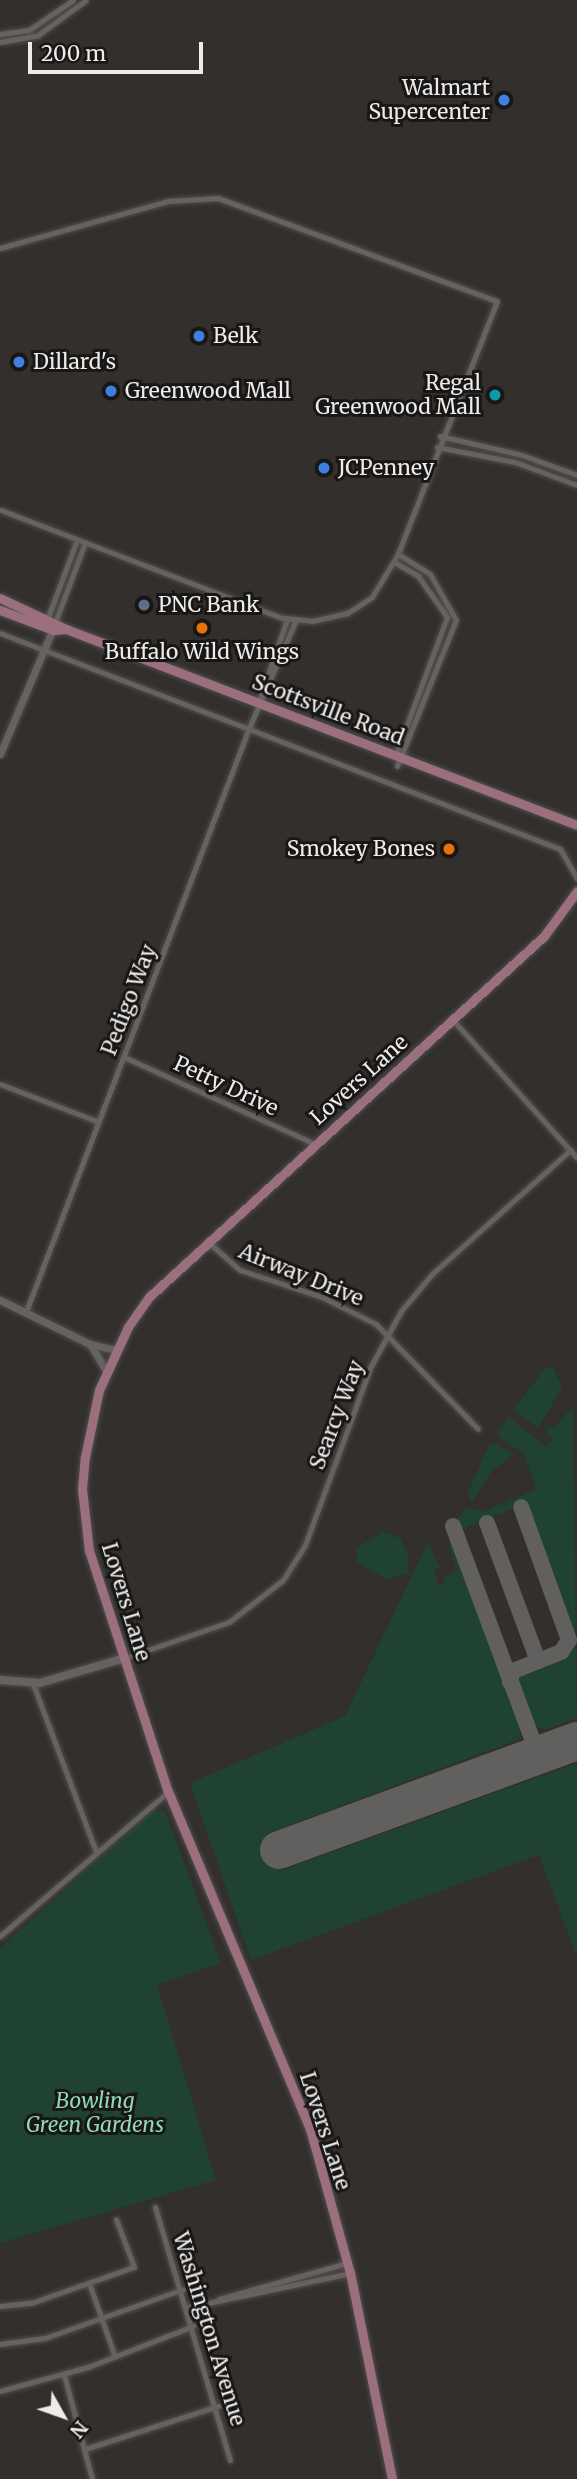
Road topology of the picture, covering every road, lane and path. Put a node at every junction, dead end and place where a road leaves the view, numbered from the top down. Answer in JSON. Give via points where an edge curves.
{"nodes":[{"id":1,"x":74,"y":0,"type":"edge"},
{"id":2,"x":85,"y":0,"type":"edge"},
{"id":3,"x":29,"y":30,"type":"junction"},
{"id":4,"x":0,"y":34,"type":"edge"},
{"id":5,"x":33,"y":37,"type":"junction"},
{"id":6,"x":0,"y":42,"type":"edge"},
{"id":7,"x":0,"y":248,"type":"edge"},
{"id":8,"x":440,"y":436,"type":"junction"},
{"id":9,"x":437,"y":447,"type":"junction"},
{"id":10,"x":577,"y":475,"type":"edge"},
{"id":11,"x":577,"y":485,"type":"edge"},
{"id":12,"x":0,"y":510,"type":"edge"},
{"id":13,"x":77,"y":540,"type":"junction"},
{"id":14,"x":85,"y":543,"type":"junction"},
{"id":15,"x":398,"y":554,"type":"junction"},
{"id":16,"x":394,"y":562,"type":"junction"},
{"id":17,"x":0,"y":598,"type":"edge"},
{"id":18,"x":0,"y":610,"type":"edge"},
{"id":19,"x":287,"y":619,"type":"junction"},
{"id":20,"x":296,"y":620,"type":"junction"},
{"id":21,"x":51,"y":623,"type":"junction"},
{"id":22,"x":0,"y":634,"type":"edge"},
{"id":23,"x":40,"y":650,"type":"junction"},
{"id":24,"x":259,"y":703,"type":"junction"},
{"id":25,"x":249,"y":728,"type":"junction"},
{"id":26,"x":0,"y":754,"type":"edge"},
{"id":27,"x":399,"y":757,"type":"junction"},
{"id":28,"x":577,"y":825,"type":"edge"},
{"id":29,"x":577,"y":877,"type":"edge"},
{"id":30,"x":577,"y":891,"type":"edge"},
{"id":31,"x":452,"y":1019,"type":"junction"},
{"id":32,"x":124,"y":1057,"type":"junction"},
{"id":33,"x":0,"y":1084,"type":"edge"},
{"id":34,"x":99,"y":1122,"type":"junction"},
{"id":35,"x":315,"y":1144,"type":"junction"},
{"id":36,"x":570,"y":1150,"type":"junction"},
{"id":37,"x":577,"y":1158,"type":"edge"},
{"id":38,"x":207,"y":1241,"type":"junction"},
{"id":39,"x":0,"y":1300,"type":"edge"},
{"id":40,"x":27,"y":1309,"type":"junction"},
{"id":41,"x":387,"y":1334,"type":"junction"},
{"id":42,"x":90,"y":1344,"type":"junction"},
{"id":43,"x":117,"y":1350,"type":"junction"},
{"id":44,"x":107,"y":1372,"type":"junction"},
{"id":45,"x":478,"y":1429,"type":"dead end"},
{"id":46,"x":125,"y":1658,"type":"junction"},
{"id":47,"x":0,"y":1681,"type":"edge"},
{"id":48,"x":33,"y":1684,"type":"junction"},
{"id":49,"x":168,"y":1792,"type":"junction"},
{"id":50,"x":96,"y":1853,"type":"junction"},
{"id":51,"x":0,"y":1936,"type":"edge"},
{"id":52,"x":155,"y":2207,"type":"dead end"},
{"id":53,"x":116,"y":2219,"type":"dead end"},
{"id":54,"x":348,"y":2263,"type":"junction"},
{"id":55,"x":351,"y":2273,"type":"junction"},
{"id":56,"x":89,"y":2283,"type":"junction"},
{"id":57,"x":183,"y":2290,"type":"junction"},
{"id":58,"x":216,"y":2301,"type":"junction"},
{"id":59,"x":0,"y":2306,"type":"edge"},
{"id":60,"x":189,"y":2307,"type":"junction"},
{"id":61,"x":102,"y":2318,"type":"junction"},
{"id":62,"x":193,"y":2326,"type":"junction"},
{"id":63,"x":0,"y":2344,"type":"edge"},
{"id":64,"x":115,"y":2357,"type":"junction"},
{"id":65,"x":64,"y":2375,"type":"junction"},
{"id":66,"x":0,"y":2391,"type":"edge"},
{"id":67,"x":218,"y":2406,"type":"junction"},
{"id":68,"x":85,"y":2449,"type":"junction"},
{"id":69,"x":230,"y":2459,"type":"dead end"},
{"id":70,"x":92,"y":2479,"type":"edge"},
{"id":71,"x":392,"y":2479,"type":"edge"}],
"edges":[{"from":1,"to":3,"type":"street"},
{"from":2,"to":5,"type":"street"},
{"from":3,"to":4,"type":"street"},
{"from":3,"to":5,"type":"street"},
{"from":5,"to":6,"type":"street"},
{"from":7,"to":8,"type":"street","via":[[168,201],[218,198],[497,301]]},
{"from":8,"to":9,"type":"street"},
{"from":8,"to":10,"type":"street"},
{"from":9,"to":11,"type":"street","via":[[515,462]]},
{"from":9,"to":15,"type":"street"},
{"from":12,"to":13,"type":"street"},
{"from":13,"to":14,"type":"street"},
{"from":13,"to":21,"type":"street"},
{"from":14,"to":19,"type":"street"},
{"from":14,"to":21,"type":"street"},
{"from":15,"to":16,"type":"street"},
{"from":15,"to":27,"type":"street","via":[[430,574],[456,620]]},
{"from":16,"to":20,"type":"street","via":[[360,606],[326,620]]},
{"from":16,"to":27,"type":"street","via":[[418,576],[447,617]]},
{"from":17,"to":21,"type":"main road","name":"Scottsville Road"},
{"from":18,"to":21,"type":"main road","name":"Scottsville Road"},
{"from":19,"to":20,"type":"street"},
{"from":19,"to":24,"type":"street"},
{"from":20,"to":24,"type":"street"},
{"from":21,"to":23,"type":"street"},
{"from":21,"to":24,"type":"main road","name":"Scottsville Road"},
{"from":22,"to":23,"type":"street"},
{"from":23,"to":25,"type":"street"},
{"from":23,"to":26,"type":"street"},
{"from":24,"to":25,"type":"street","name":"Pedigo Way"},
{"from":24,"to":27,"type":"main road","name":"Scottsville Road"},
{"from":25,"to":29,"type":"street","via":[[560,849]]},
{"from":25,"to":32,"type":"street","name":"Pedigo Way"},
{"from":27,"to":28,"type":"main road","name":"Scottsville Road"},
{"from":30,"to":31,"type":"main road","name":"Lovers Lane","via":[[544,936]]},
{"from":31,"to":35,"type":"main road","name":"Lovers Lane"},
{"from":31,"to":36,"type":"street"},
{"from":32,"to":34,"type":"street","name":"Pedigo Way"},
{"from":32,"to":35,"type":"street","name":"Petty Drive"},
{"from":33,"to":34,"type":"street"},
{"from":34,"to":40,"type":"street","name":"Pedigo Way"},
{"from":35,"to":38,"type":"main road","name":"Lovers Lane"},
{"from":36,"to":37,"type":"street"},
{"from":36,"to":41,"type":"street","name":"Searcy Way","via":[[426,1281]]},
{"from":38,"to":41,"type":"street","name":"Airway Drive","via":[[240,1270],[338,1304]]},
{"from":38,"to":43,"type":"main road","name":"Lovers Lane","via":[[149,1297]]},
{"from":39,"to":40,"type":"street"},
{"from":40,"to":42,"type":"street"},
{"from":41,"to":45,"type":"street","name":"Airway Drive","via":[[454,1410]]},
{"from":41,"to":46,"type":"street","name":"Searcy Way","via":[[290,1572],[239,1617]]},
{"from":42,"to":43,"type":"street"},
{"from":42,"to":44,"type":"street"},
{"from":43,"to":44,"type":"main road","name":"Lovers Lane"},
{"from":44,"to":46,"type":"main road","name":"Lovers Lane","via":[[90,1423],[82,1489],[89,1551]]},
{"from":46,"to":48,"type":"main road"},
{"from":46,"to":49,"type":"main road","name":"Lovers Lane"},
{"from":47,"to":48,"type":"main road"},
{"from":48,"to":50,"type":"street"},
{"from":49,"to":50,"type":"street"},
{"from":49,"to":54,"type":"main road","name":"Lovers Lane","via":[[310,2129]]},
{"from":50,"to":51,"type":"street"},
{"from":52,"to":57,"type":"street","name":"Washington Avenue"},
{"from":53,"to":56,"type":"street","via":[[134,2267]]},
{"from":54,"to":55,"type":"main road","name":"Lovers Lane"},
{"from":54,"to":58,"type":"street"},
{"from":55,"to":58,"type":"street"},
{"from":55,"to":71,"type":"main road","name":"Lovers Lane"},
{"from":56,"to":59,"type":"street","via":[[31,2303]]},
{"from":56,"to":61,"type":"street"},
{"from":57,"to":60,"type":"street","name":"Washington Avenue"},
{"from":57,"to":61,"type":"street"},
{"from":58,"to":60,"type":"street"},
{"from":60,"to":62,"type":"street","name":"Washington Avenue"},
{"from":61,"to":63,"type":"street","via":[[45,2339]]},
{"from":61,"to":64,"type":"street"},
{"from":62,"to":64,"type":"street"},
{"from":62,"to":67,"type":"street","name":"Washington Avenue"},
{"from":64,"to":65,"type":"street"},
{"from":65,"to":66,"type":"street"},
{"from":65,"to":68,"type":"street"},
{"from":67,"to":68,"type":"street"},
{"from":67,"to":69,"type":"street","name":"Washington Avenue"},
{"from":68,"to":70,"type":"street"}]}
